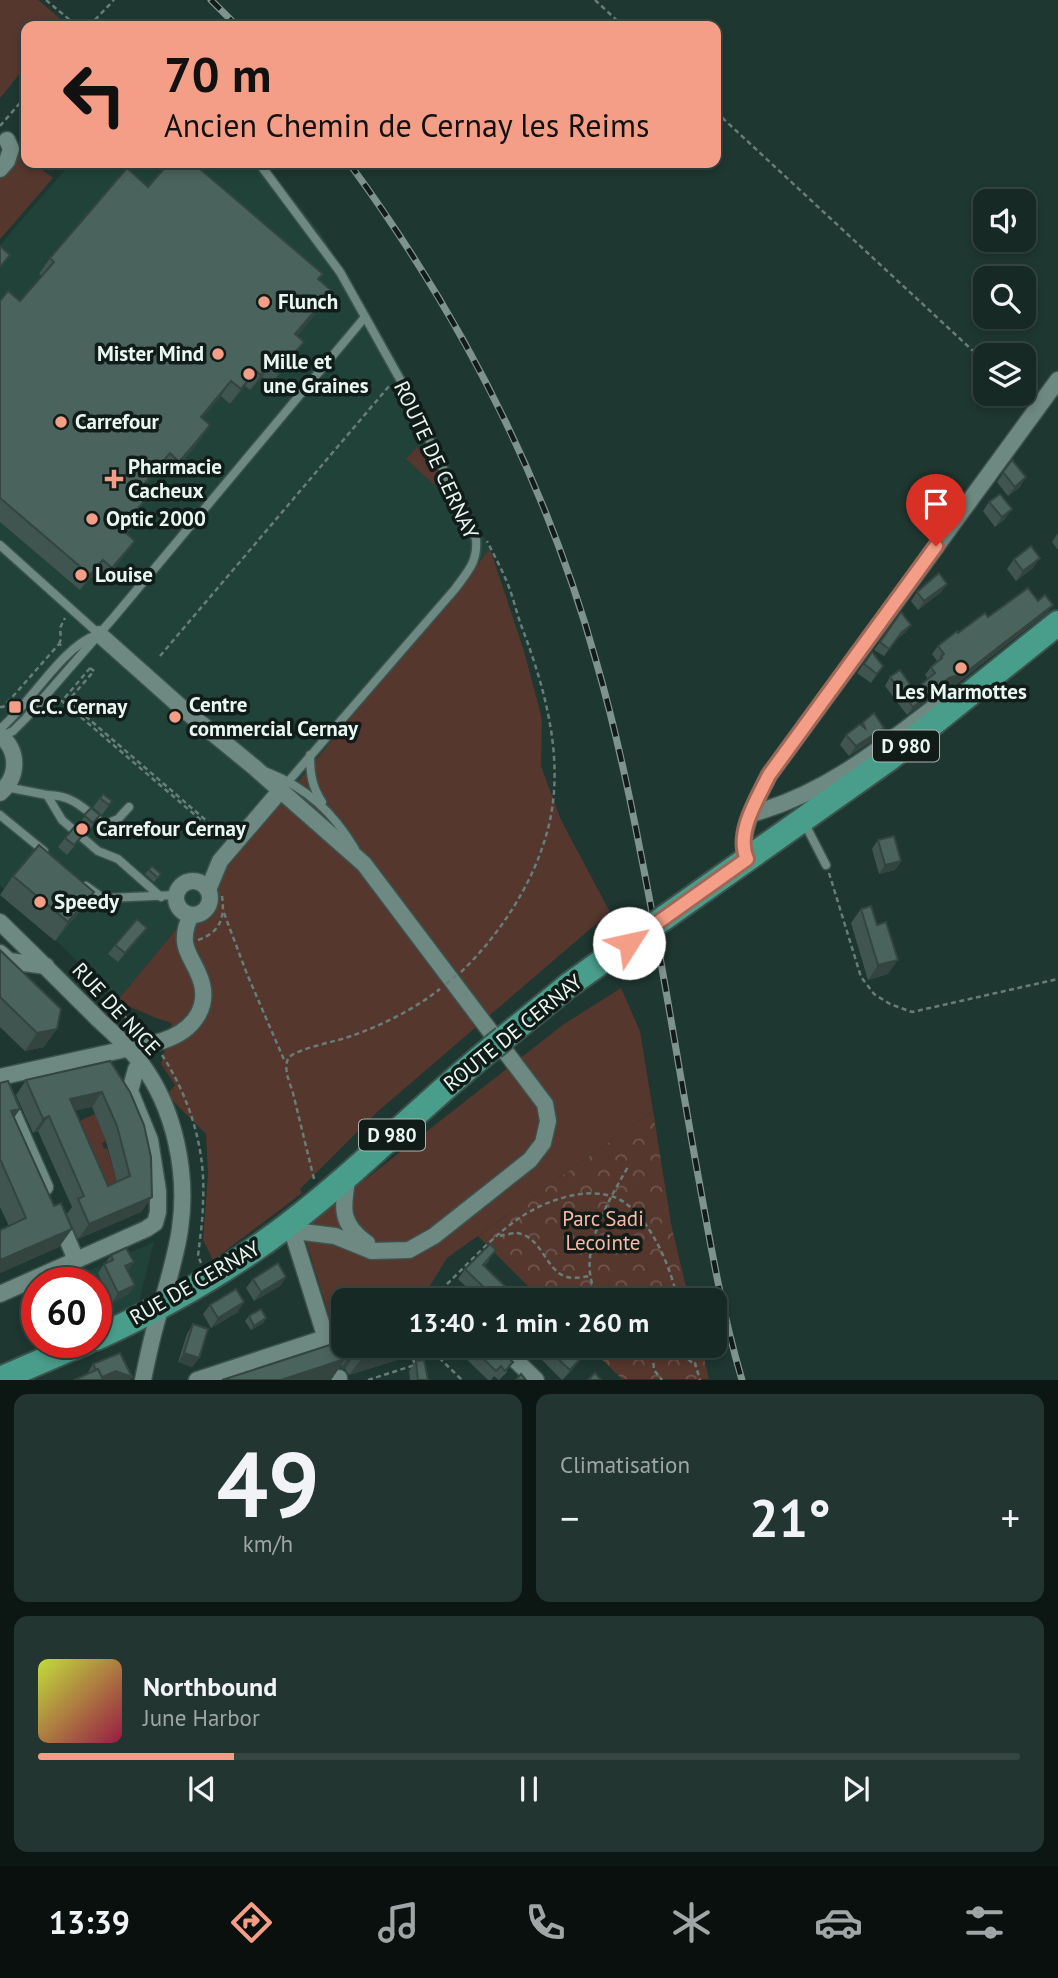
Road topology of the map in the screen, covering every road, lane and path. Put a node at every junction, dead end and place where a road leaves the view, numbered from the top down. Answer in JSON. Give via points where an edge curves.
{"nodes":[{"id":1,"x":46,"y":0,"type":"edge"},
{"id":2,"x":114,"y":0,"type":"edge"},
{"id":3,"x":595,"y":0,"type":"edge"},
{"id":4,"x":71,"y":21,"type":"edge"},
{"id":5,"x":94,"y":21,"type":"edge"},
{"id":6,"x":618,"y":21,"type":"edge"},
{"id":7,"x":21,"y":104,"type":"edge"},
{"id":8,"x":721,"y":117,"type":"edge"},
{"id":9,"x":2,"y":133,"type":"edge"},
{"id":10,"x":263,"y":168,"type":"edge"},
{"id":11,"x":0,"y":169,"type":"edge"},
{"id":12,"x":365,"y":317,"type":"junction"},
{"id":13,"x":973,"y":351,"type":"edge"},
{"id":14,"x":1058,"y":380,"type":"edge"},
{"id":15,"x":390,"y":385,"type":"dead end"},
{"id":16,"x":476,"y":538,"type":"junction"},
{"id":17,"x":0,"y":545,"type":"edge"},
{"id":18,"x":72,"y":610,"type":"junction"},
{"id":19,"x":1058,"y":623,"type":"edge"},
{"id":20,"x":99,"y":634,"type":"junction"},
{"id":21,"x":59,"y":645,"type":"dead end"},
{"id":22,"x":160,"y":656,"type":"dead end"},
{"id":23,"x":1018,"y":657,"type":"junction"},
{"id":24,"x":1,"y":733,"type":"edge"},
{"id":25,"x":310,"y":755,"type":"junction"},
{"id":26,"x":284,"y":786,"type":"junction"},
{"id":27,"x":3,"y":790,"type":"edge"},
{"id":28,"x":47,"y":795,"type":"junction"},
{"id":29,"x":129,"y":807,"type":"dead end"},
{"id":30,"x":327,"y":811,"type":"junction"},
{"id":31,"x":751,"y":814,"type":"junction"},
{"id":32,"x":0,"y":815,"type":"edge"},
{"id":33,"x":803,"y":820,"type":"junction"},
{"id":34,"x":229,"y":842,"type":"junction"},
{"id":35,"x":51,"y":857,"type":"edge"},
{"id":36,"x":747,"y":859,"type":"junction"},
{"id":37,"x":364,"y":864,"type":"junction"},
{"id":38,"x":826,"y":865,"type":"joint"},
{"id":39,"x":82,"y":883,"type":"edge"},
{"id":40,"x":208,"y":890,"type":"junction"},
{"id":41,"x":169,"y":896,"type":"junction"},
{"id":42,"x":224,"y":913,"type":"dead end"},
{"id":43,"x":191,"y":915,"type":"junction"},
{"id":44,"x":0,"y":922,"type":"edge"},
{"id":45,"x":0,"y":953,"type":"edge"},
{"id":46,"x":46,"y":966,"type":"junction"},
{"id":47,"x":1058,"y":979,"type":"edge"},
{"id":48,"x":128,"y":1048,"type":"junction"},
{"id":49,"x":141,"y":1063,"type":"junction"},
{"id":50,"x":286,"y":1065,"type":"junction"},
{"id":51,"x":0,"y":1077,"type":"edge"},
{"id":52,"x":0,"y":1084,"type":"edge"},
{"id":53,"x":629,"y":1165,"type":"dead end"},
{"id":54,"x":348,"y":1175,"type":"junction"},
{"id":55,"x":612,"y":1196,"type":"junction"},
{"id":56,"x":319,"y":1199,"type":"junction"},
{"id":57,"x":290,"y":1224,"type":"junction"},
{"id":58,"x":497,"y":1236,"type":"junction"},
{"id":59,"x":389,"y":1251,"type":"junction"},
{"id":60,"x":76,"y":1260,"type":"junction"},
{"id":61,"x":591,"y":1276,"type":"junction"},
{"id":62,"x":443,"y":1288,"type":"edge"},
{"id":63,"x":594,"y":1288,"type":"edge"},
{"id":64,"x":675,"y":1288,"type":"edge"},
{"id":65,"x":0,"y":1294,"type":"edge"},
{"id":66,"x":161,"y":1307,"type":"junction"},
{"id":67,"x":112,"y":1330,"type":"edge"},
{"id":68,"x":331,"y":1336,"type":"edge"},
{"id":69,"x":326,"y":1338,"type":"junction"},
{"id":70,"x":49,"y":1358,"type":"edge"},
{"id":71,"x":413,"y":1358,"type":"edge"},
{"id":72,"x":439,"y":1358,"type":"edge"},
{"id":73,"x":513,"y":1358,"type":"edge"},
{"id":74,"x":652,"y":1358,"type":"edge"},
{"id":75,"x":687,"y":1358,"type":"edge"},
{"id":76,"x":694,"y":1358,"type":"edge"},
{"id":77,"x":333,"y":1361,"type":"edge"},
{"id":78,"x":696,"y":1366,"type":"junction"},
{"id":79,"x":0,"y":1379,"type":"edge"},
{"id":80,"x":143,"y":1380,"type":"edge"},
{"id":81,"x":197,"y":1380,"type":"edge"},
{"id":82,"x":368,"y":1380,"type":"edge"},
{"id":83,"x":462,"y":1380,"type":"edge"},
{"id":84,"x":536,"y":1380,"type":"edge"},
{"id":85,"x":662,"y":1380,"type":"edge"},
{"id":86,"x":700,"y":1380,"type":"edge"}],
"edges":[{"from":1,"to":4,"type":"path"},
{"from":2,"to":5,"type":"path"},
{"from":3,"to":6,"type":"path"},
{"from":7,"to":9,"type":"path"},
{"from":8,"to":13,"type":"path"},
{"from":9,"to":11,"type":"street","via":[[11,149]]},
{"from":10,"to":12,"type":"lane","name":"ROUTE DE CERNAY","via":[[340,272]]},
{"from":12,"to":16,"type":"lane","name":"ROUTE DE CERNAY","via":[[406,390]]},
{"from":12,"to":20,"type":"lane"},
{"from":14,"to":31,"type":"street","via":[[769,775]]},
{"from":15,"to":22,"type":"path"},
{"from":16,"to":25,"type":"lane","name":"ROUTE DE CERNAY","via":[[474,562],[455,589]]},
{"from":16,"to":50,"type":"path","bridge":true,"via":[[485,539],[509,587],[546,704],[554,791],[541,852],[514,907],[489,943],[458,974],[407,1012],[353,1036],[301,1050],[288,1058]]},
{"from":17,"to":18,"type":"lane"},
{"from":18,"to":20,"type":"lane"},
{"from":18,"to":21,"type":"path","via":[[60,628]]},
{"from":19,"to":23,"type":"main road","name":"ROUTE DE CERNAY","number":"D 980"},
{"from":20,"to":24,"type":"lane","via":[[26,719],[13,731]]},
{"from":20,"to":26,"type":"street","via":[[182,708]]},
{"from":23,"to":31,"type":"street","name":"ROUTE DE CERNAY","via":[[1005,653],[843,774],[808,794]]},
{"from":23,"to":33,"type":"main road","name":"ROUTE DE CERNAY","number":"D 980"},
{"from":24,"to":27,"type":"street","via":[[15,761],[12,779]]},
{"from":25,"to":26,"type":"lane","name":"ROUTE DE CERNAY"},
{"from":25,"to":30,"type":"lane","via":[[315,791]]},
{"from":26,"to":30,"type":"lane"},
{"from":26,"to":34,"type":"street"},
{"from":26,"to":37,"type":"street"},
{"from":27,"to":28,"type":"lane"},
{"from":28,"to":29,"type":"lane","via":[[63,795],[104,825],[118,820]]},
{"from":28,"to":41,"type":"lane","via":[[62,820],[98,851],[118,859]]},
{"from":30,"to":37,"type":"lane"},
{"from":31,"to":36,"type":"street","via":[[744,852]]},
{"from":32,"to":35,"type":"lane"},
{"from":33,"to":36,"type":"main road","name":"ROUTE DE CERNAY","number":"D 980"},
{"from":33,"to":38,"type":"lane"},
{"from":34,"to":34,"type":"path","via":[[68,701],[93,671],[90,668],[62,701]]},
{"from":34,"to":40,"type":"street"},
{"from":36,"to":54,"type":"main road","name":"ROUTE DE CERNAY","number":"D 980","bridge":true,"via":[[569,985]]},
{"from":37,"to":59,"type":"street","via":[[545,1104],[548,1121],[543,1143],[530,1160],[434,1236],[409,1250]]},
{"from":38,"to":47,"type":"path","via":[[861,977],[874,994],[890,1004],[912,1012]]},
{"from":39,"to":41,"type":"lane","via":[[107,898]]},
{"from":40,"to":41,"type":"street","via":[[190,881]]},
{"from":40,"to":43,"type":"street","via":[[205,910]]},
{"from":41,"to":43,"type":"street"},
{"from":42,"to":50,"type":"path"},
{"from":43,"to":48,"type":"street","via":[[185,941],[202,983],[203,1000],[195,1021],[179,1035]]},
{"from":44,"to":46,"type":"street","name":"RUE DE NICE"},
{"from":45,"to":46,"type":"street","via":[[9,961]]},
{"from":46,"to":48,"type":"street","name":"RUE DE NICE"},
{"from":48,"to":49,"type":"street","name":"RUE DE NICE"},
{"from":48,"to":51,"type":"street"},
{"from":49,"to":60,"type":"street","via":[[130,1091],[155,1160],[155,1223]]},
{"from":49,"to":66,"type":"street","name":"RUE DE NICE","via":[[172,1126],[181,1176],[178,1246]]},
{"from":50,"to":56,"type":"path"},
{"from":52,"to":60,"type":"street"},
{"from":53,"to":55,"type":"path"},
{"from":54,"to":56,"type":"main road","name":"ROUTE DE CERNAY","number":"D 980"},
{"from":54,"to":59,"type":"street","via":[[345,1220],[359,1237]]},
{"from":55,"to":58,"type":"path","via":[[570,1196],[545,1204]]},
{"from":55,"to":61,"type":"path","via":[[594,1235]]},
{"from":55,"to":64,"type":"path","via":[[643,1222]]},
{"from":56,"to":57,"type":"main road","name":"ROUTE DE CERNAY","number":"D 980"},
{"from":57,"to":59,"type":"street","via":[[303,1232],[335,1236],[372,1251]]},
{"from":57,"to":66,"type":"main road","name":"RUE DE CERNAY","number":"D 980"},
{"from":57,"to":69,"type":"street"},
{"from":58,"to":61,"type":"path","via":[[517,1233],[544,1252],[555,1271],[569,1278]]},
{"from":58,"to":62,"type":"path"},
{"from":60,"to":65,"type":"street"},
{"from":61,"to":63,"type":"path"},
{"from":66,"to":67,"type":"main road","name":"RUE DE CERNAY","number":"D 980"},
{"from":66,"to":80,"type":"street","name":"RUE DE NICE"},
{"from":68,"to":69,"type":"street"},
{"from":69,"to":77,"type":"street"},
{"from":69,"to":81,"type":"street"},
{"from":70,"to":79,"type":"main road"},
{"from":71,"to":82,"type":"path","via":[[415,1365]]},
{"from":72,"to":83,"type":"path"},
{"from":73,"to":84,"type":"street"},
{"from":74,"to":85,"type":"path"},
{"from":75,"to":78,"type":"path"},
{"from":76,"to":78,"type":"path"},
{"from":78,"to":86,"type":"path"}]}
